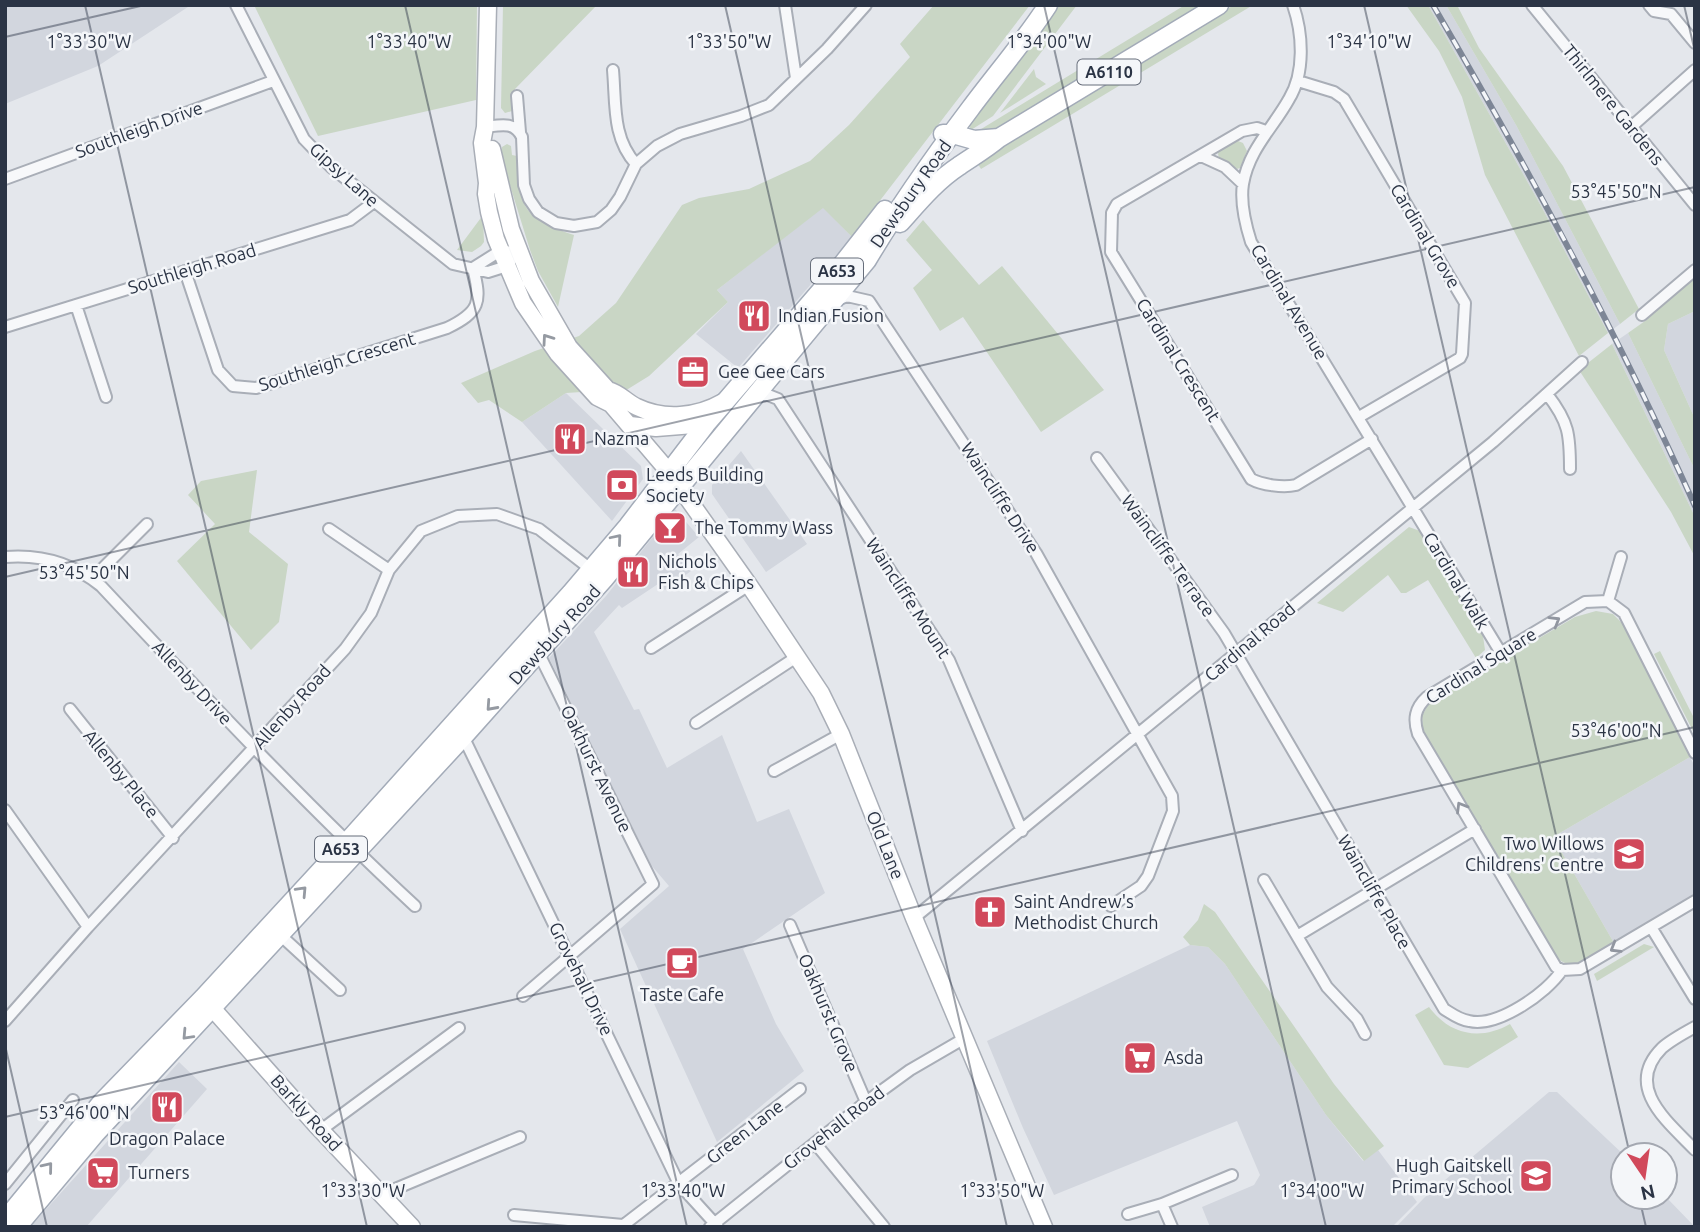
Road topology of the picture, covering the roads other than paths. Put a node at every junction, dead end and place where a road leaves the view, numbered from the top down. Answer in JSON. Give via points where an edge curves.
{"nodes":[{"id":1,"x":236,"y":5,"type":"edge"},
{"id":2,"x":488,"y":5,"type":"edge"},
{"id":3,"x":785,"y":5,"type":"edge"},
{"id":4,"x":866,"y":5,"type":"edge"},
{"id":5,"x":1045,"y":5,"type":"edge"},
{"id":6,"x":1219,"y":5,"type":"edge"},
{"id":7,"x":1293,"y":5,"type":"edge"},
{"id":8,"x":1532,"y":5,"type":"edge"},
{"id":9,"x":1650,"y":5,"type":"edge"},
{"id":10,"x":1695,"y":43,"type":"edge"},
{"id":11,"x":613,"y":70,"type":"dead end"},
{"id":12,"x":1695,"y":70,"type":"edge"},
{"id":13,"x":796,"y":78,"type":"junction"},
{"id":14,"x":273,"y":80,"type":"junction"},
{"id":15,"x":1298,"y":81,"type":"junction"},
{"id":16,"x":517,"y":96,"type":"dead end"},
{"id":17,"x":485,"y":127,"type":"junction"},
{"id":18,"x":1630,"y":128,"type":"junction"},
{"id":19,"x":1266,"y":131,"type":"junction"},
{"id":20,"x":520,"y":132,"type":"junction"},
{"id":21,"x":946,"y":138,"type":"junction"},
{"id":22,"x":999,"y":138,"type":"junction"},
{"id":23,"x":1201,"y":156,"type":"junction"},
{"id":24,"x":968,"y":160,"type":"junction"},
{"id":25,"x":636,"y":164,"type":"junction"},
{"id":26,"x":5,"y":179,"type":"edge"},
{"id":27,"x":1243,"y":184,"type":"junction"},
{"id":28,"x":374,"y":202,"type":"junction"},
{"id":29,"x":1695,"y":205,"type":"edge"},
{"id":30,"x":500,"y":251,"type":"junction"},
{"id":31,"x":518,"y":252,"type":"junction"},
{"id":32,"x":867,"y":260,"type":"junction"},
{"id":33,"x":507,"y":267,"type":"junction"},
{"id":34,"x":473,"y":268,"type":"junction"},
{"id":35,"x":1695,"y":270,"type":"edge"},
{"id":36,"x":185,"y":271,"type":"junction"},
{"id":37,"x":833,"y":301,"type":"junction"},
{"id":38,"x":76,"y":305,"type":"junction"},
{"id":39,"x":1642,"y":315,"type":"dead end"},
{"id":40,"x":5,"y":327,"type":"edge"},
{"id":41,"x":1582,"y":362,"type":"dead end"},
{"id":42,"x":1547,"y":394,"type":"junction"},
{"id":43,"x":757,"y":395,"type":"junction"},
{"id":44,"x":106,"y":397,"type":"dead end"},
{"id":45,"x":610,"y":397,"type":"junction"},
{"id":46,"x":726,"y":401,"type":"junction"},
{"id":47,"x":1359,"y":417,"type":"junction"},
{"id":48,"x":736,"y":419,"type":"junction"},
{"id":49,"x":706,"y":424,"type":"junction"},
{"id":50,"x":630,"y":425,"type":"junction"},
{"id":51,"x":1371,"y":439,"type":"junction"},
{"id":52,"x":1097,"y":458,"type":"dead end"},
{"id":53,"x":1570,"y":469,"type":"dead end"},
{"id":54,"x":669,"y":472,"type":"junction"},
{"id":55,"x":680,"y":488,"type":"junction"},
{"id":56,"x":1413,"y":508,"type":"junction"},
{"id":57,"x":147,"y":524,"type":"dead end"},
{"id":58,"x":329,"y":529,"type":"dead end"},
{"id":59,"x":5,"y":557,"type":"edge"},
{"id":60,"x":1621,"y":557,"type":"dead end"},
{"id":61,"x":389,"y":570,"type":"junction"},
{"id":62,"x":598,"y":574,"type":"junction"},
{"id":63,"x":92,"y":579,"type":"junction"},
{"id":64,"x":749,"y":584,"type":"junction"},
{"id":65,"x":1608,"y":601,"type":"junction"},
{"id":66,"x":651,"y":648,"type":"dead end"},
{"id":67,"x":1501,"y":653,"type":"junction"},
{"id":68,"x":539,"y":654,"type":"junction"},
{"id":69,"x":1236,"y":654,"type":"junction"},
{"id":70,"x":798,"y":656,"type":"junction"},
{"id":71,"x":70,"y":709,"type":"dead end"},
{"id":72,"x":696,"y":723,"type":"dead end"},
{"id":73,"x":459,"y":730,"type":"junction"},
{"id":74,"x":841,"y":734,"type":"junction"},
{"id":75,"x":1138,"y":734,"type":"junction"},
{"id":76,"x":254,"y":749,"type":"junction"},
{"id":77,"x":1695,"y":753,"type":"edge"},
{"id":78,"x":774,"y":771,"type":"dead end"},
{"id":79,"x":5,"y":810,"type":"edge"},
{"id":80,"x":1475,"y":830,"type":"junction"},
{"id":81,"x":1022,"y":831,"type":"junction"},
{"id":82,"x":173,"y":838,"type":"junction"},
{"id":83,"x":352,"y":848,"type":"junction"},
{"id":84,"x":1264,"y":880,"type":"dead end"},
{"id":85,"x":1374,"y":890,"type":"junction"},
{"id":86,"x":1695,"y":901,"type":"edge"},
{"id":87,"x":415,"y":905,"type":"dead end"},
{"id":88,"x":1111,"y":906,"type":"dead end"},
{"id":89,"x":914,"y":918,"type":"junction"},
{"id":90,"x":790,"y":925,"type":"dead end"},
{"id":91,"x":88,"y":927,"type":"junction"},
{"id":92,"x":1651,"y":927,"type":"junction"},
{"id":93,"x":275,"y":930,"type":"junction"},
{"id":94,"x":1297,"y":936,"type":"junction"},
{"id":95,"x":570,"y":955,"type":"junction"},
{"id":96,"x":1562,"y":970,"type":"junction"},
{"id":97,"x":340,"y":990,"type":"dead end"},
{"id":98,"x":523,"y":996,"type":"dead end"},
{"id":99,"x":1695,"y":999,"type":"edge"},
{"id":100,"x":208,"y":1003,"type":"junction"},
{"id":101,"x":5,"y":1021,"type":"edge"},
{"id":102,"x":1695,"y":1027,"type":"edge"},
{"id":103,"x":459,"y":1028,"type":"dead end"},
{"id":104,"x":1365,"y":1034,"type":"dead end"},
{"id":105,"x":965,"y":1038,"type":"junction"},
{"id":106,"x":800,"y":1089,"type":"dead end"},
{"id":107,"x":73,"y":1100,"type":"dead end"},
{"id":108,"x":866,"y":1102,"type":"junction"},
{"id":109,"x":321,"y":1130,"type":"junction"},
{"id":110,"x":520,"y":1137,"type":"dead end"},
{"id":111,"x":815,"y":1143,"type":"junction"},
{"id":112,"x":1695,"y":1150,"type":"edge"},
{"id":113,"x":1232,"y":1175,"type":"dead end"},
{"id":114,"x":5,"y":1184,"type":"edge"},
{"id":115,"x":679,"y":1184,"type":"junction"},
{"id":116,"x":383,"y":1195,"type":"junction"},
{"id":117,"x":1162,"y":1204,"type":"junction"},
{"id":118,"x":1128,"y":1214,"type":"dead end"},
{"id":119,"x":514,"y":1215,"type":"dead end"},
{"id":120,"x":5,"y":1220,"type":"edge"},
{"id":121,"x":714,"y":1225,"type":"edge"},
{"id":122,"x":622,"y":1226,"type":"edge"},
{"id":123,"x":17,"y":1227,"type":"edge"},
{"id":124,"x":412,"y":1227,"type":"edge"},
{"id":125,"x":884,"y":1227,"type":"edge"},
{"id":126,"x":1044,"y":1227,"type":"edge"},
{"id":127,"x":1172,"y":1227,"type":"edge"}],
"edges":[{"from":1,"to":14,"type":"street","name":"Gipsy Lane"},
{"from":2,"to":17,"type":"street"},
{"from":3,"to":13,"type":"street"},
{"from":4,"to":13,"type":"street"},
{"from":5,"to":21,"type":"main road","name":"Dewsbury Road","number":"A653","via":[[988,68]]},
{"from":6,"to":22,"type":"main road","number":"A6110"},
{"from":7,"to":15,"type":"street","name":"Cardinal Avenue","via":[[1301,46]]},
{"from":8,"to":18,"type":"street","name":"Thirlmere Gardens"},
{"from":9,"to":10,"type":"street","via":[[1654,11],[1671,15]]},
{"from":11,"to":25,"type":"street","via":[[620,139]]},
{"from":12,"to":18,"type":"street"},
{"from":13,"to":25,"type":"street","via":[[769,105],[680,134]]},
{"from":14,"to":26,"type":"street","name":"Southleigh Drive"},
{"from":14,"to":28,"type":"street","name":"Gipsy Lane","via":[[304,139]]},
{"from":15,"to":19,"type":"street","name":"Cardinal Avenue"},
{"from":15,"to":47,"type":"street","name":"Cardinal Grove","via":[[1344,99],[1466,307],[1460,358]]},
{"from":16,"to":20,"type":"street"},
{"from":17,"to":20,"type":"street","via":[[504,124]]},
{"from":17,"to":30,"type":"street","via":[[486,194]]},
{"from":17,"to":31,"type":"street"},
{"from":18,"to":29,"type":"street","name":"Thirlmere Gardens"},
{"from":19,"to":23,"type":"street","name":"Cardinal Crescent","via":[[1242,131]]},
{"from":19,"to":27,"type":"street","name":"Cardinal Avenue"},
{"from":20,"to":25,"type":"street","via":[[529,199],[538,212],[556,223],[597,222],[621,197]]},
{"from":21,"to":22,"type":"main road"},
{"from":21,"to":24,"type":"main road","via":[[961,159]]},
{"from":21,"to":32,"type":"main road","name":"Dewsbury Road"},
{"from":21,"to":46,"type":"main road","name":"Dewsbury Road","number":"A653"},
{"from":22,"to":24,"type":"main road","number":"A6110"},
{"from":23,"to":27,"type":"street","via":[[1225,167]]},
{"from":23,"to":51,"type":"street","name":"Cardinal Crescent","via":[[1117,204],[1112,213],[1111,252],[1251,479],[1296,485]]},
{"from":24,"to":32,"type":"main road","number":"A6110","via":[[921,199]]},
{"from":27,"to":47,"type":"street","name":"Cardinal Avenue","via":[[1242,208],[1251,242]]},
{"from":28,"to":34,"type":"street","name":"Gipsy Lane","via":[[453,264]]},
{"from":28,"to":36,"type":"street","name":"Southleigh Road","via":[[350,220]]},
{"from":30,"to":31,"type":"street"},
{"from":30,"to":33,"type":"street"},
{"from":30,"to":34,"type":"street"},
{"from":31,"to":33,"type":"street"},
{"from":31,"to":45,"type":"street","via":[[569,347]]},
{"from":32,"to":37,"type":"main road","name":"Dewsbury Road","number":"A653"},
{"from":33,"to":34,"type":"street","name":"Gipsy Lane","via":[[488,272]]},
{"from":45,"to":33,"type":"street","one_way":true,"via":[[597,397],[558,354],[523,303]]},
{"from":34,"to":36,"type":"street","name":"Southleigh Crescent","via":[[479,290],[476,307],[463,320],[256,388],[233,386],[218,370]]},
{"from":35,"to":39,"type":"street"},
{"from":36,"to":38,"type":"street","name":"Southleigh Road"},
{"from":37,"to":43,"type":"main road","name":"Dewsbury Road","number":"A653"},
{"from":37,"to":75,"type":"street","name":"Waincliffe Drive","via":[[847,296],[869,301],[1036,552]]},
{"from":38,"to":40,"type":"street","name":"Southleigh Road"},
{"from":38,"to":44,"type":"street"},
{"from":41,"to":42,"type":"street","name":"Cardinal Road"},
{"from":42,"to":53,"type":"street","via":[[1568,429]]},
{"from":42,"to":56,"type":"street","name":"Cardinal Road"},
{"from":43,"to":48,"type":"main road","name":"Dewsbury Road","number":"A653"},
{"from":43,"to":81,"type":"street","name":"Waincliffe Mount","via":[[778,399],[949,660]]},
{"from":45,"to":46,"type":"street","via":[[618,393],[641,409],[667,416],[704,412]]},
{"from":45,"to":50,"type":"street","name":"Old Lane"},
{"from":46,"to":49,"type":"main road","name":"Dewsbury Road","number":"A653"},
{"from":47,"to":51,"type":"street","name":"Cardinal Avenue"},
{"from":48,"to":49,"type":"main road"},
{"from":48,"to":55,"type":"main road","name":"Dewsbury Road","number":"A653"},
{"from":49,"to":50,"type":"street"},
{"from":49,"to":54,"type":"main road","name":"Dewsbury Road","number":"A653"},
{"from":50,"to":54,"type":"street","name":"Old Lane"},
{"from":51,"to":56,"type":"street","name":"Cardinal Avenue"},
{"from":52,"to":69,"type":"street","name":"Waincliffe Terrace"},
{"from":54,"to":55,"type":"street","name":"Old Lane"},
{"from":62,"to":54,"type":"main road","name":"Dewsbury Road","number":"A653","one_way":true},
{"from":55,"to":62,"type":"main road","name":"Dewsbury Road","number":"A653"},
{"from":55,"to":64,"type":"street","name":"Old Lane"},
{"from":56,"to":67,"type":"street","name":"Cardinal Walk"},
{"from":56,"to":69,"type":"street","name":"Cardinal Road"},
{"from":57,"to":63,"type":"street"},
{"from":58,"to":61,"type":"street"},
{"from":59,"to":63,"type":"street","name":"Allenby Drive","via":[[30,556],[63,563]]},
{"from":60,"to":65,"type":"street"},
{"from":61,"to":62,"type":"street","name":"Allenby Road","via":[[421,531],[458,516],[497,514],[539,529]]},
{"from":61,"to":76,"type":"street","name":"Allenby Road","via":[[371,613],[345,649]]},
{"from":62,"to":68,"type":"main road","name":"Dewsbury Road","number":"A653"},
{"from":62,"to":73,"type":"main road","name":"Dewsbury Road","number":"A653"},
{"from":63,"to":76,"type":"street","name":"Allenby Drive"},
{"from":64,"to":66,"type":"street"},
{"from":64,"to":70,"type":"street","name":"Old Lane"},
{"from":67,"to":65,"type":"street","name":"Cardinal Square","one_way":true,"via":[[1586,602]]},
{"from":65,"to":77,"type":"street","via":[[1624,613]]},
{"from":80,"to":67,"type":"street","name":"Cardinal Square","one_way":true,"via":[[1418,734],[1415,714],[1427,697]]},
{"from":68,"to":73,"type":"main road","name":"Dewsbury Road","number":"A653","one_way":true},
{"from":68,"to":95,"type":"street","name":"Oakhurst Avenue","via":[[653,884]]},
{"from":69,"to":75,"type":"street","name":"Cardinal Road"},
{"from":69,"to":85,"type":"street","name":"Waincliffe Place"},
{"from":70,"to":72,"type":"street"},
{"from":70,"to":74,"type":"street","name":"Old Lane"},
{"from":71,"to":82,"type":"street","name":"Allenby Place"},
{"from":73,"to":83,"type":"main road","name":"Dewsbury Road","number":"A653"},
{"from":73,"to":95,"type":"street","name":"Grovehall Drive"},
{"from":74,"to":78,"type":"street"},
{"from":74,"to":89,"type":"street","name":"Old Lane"},
{"from":75,"to":81,"type":"street","name":"Cardinal Road"},
{"from":75,"to":88,"type":"street","name":"Waincliffe Drive","via":[[1174,805],[1145,881]]},
{"from":76,"to":82,"type":"street","name":"Allenby Road"},
{"from":76,"to":83,"type":"street","name":"Allenby Drive"},
{"from":79,"to":91,"type":"street"},
{"from":80,"to":85,"type":"street"},
{"from":80,"to":96,"type":"street","name":"Cardinal Square","via":[[1550,960]]},
{"from":81,"to":89,"type":"street","name":"Cardinal Road"},
{"from":82,"to":91,"type":"street","name":"Allenby Road"},
{"from":83,"to":87,"type":"street","name":"Allenby Drive"},
{"from":83,"to":93,"type":"main road","name":"Dewsbury Road","number":"A653"},
{"from":84,"to":94,"type":"street"},
{"from":85,"to":94,"type":"street"},
{"from":85,"to":96,"type":"street","name":"Waincliffe Place","via":[[1437,1000],[1455,1017],[1470,1022],[1498,1018],[1544,991]]},
{"from":86,"to":92,"type":"street"},
{"from":89,"to":105,"type":"street","name":"Old Lane"},
{"from":90,"to":108,"type":"street","name":"Oakhurst Grove"},
{"from":91,"to":101,"type":"street","name":"Allenby Road"},
{"from":92,"to":96,"type":"street","one_way":true,"via":[[1580,969]]},
{"from":92,"to":99,"type":"street"},
{"from":93,"to":97,"type":"street"},
{"from":93,"to":100,"type":"main road","name":"Dewsbury Road","number":"A653"},
{"from":94,"to":104,"type":"street","via":[[1327,987]]},
{"from":95,"to":98,"type":"street"},
{"from":95,"to":115,"type":"street","name":"Grovehall Drive"},
{"from":100,"to":109,"type":"street","name":"Barkly Road"},
{"from":120,"to":100,"type":"main road","name":"Dewsbury Road","number":"A653","one_way":true,"via":[[102,1102]]},
{"from":100,"to":123,"type":"main road","name":"Dewsbury Road","number":"A653","one_way":true},
{"from":102,"to":112,"type":"street","via":[[1662,1048],[1646,1078],[1660,1114]]},
{"from":103,"to":109,"type":"street"},
{"from":105,"to":108,"type":"street","name":"Grovehall Road","via":[[909,1070]]},
{"from":105,"to":126,"type":"street","name":"Old Lane"},
{"from":106,"to":115,"type":"street","name":"Green Lane"},
{"from":107,"to":114,"type":"street"},
{"from":108,"to":111,"type":"street","name":"Grovehall Road"},
{"from":109,"to":116,"type":"street","name":"Barkly Road"},
{"from":110,"to":116,"type":"street"},
{"from":111,"to":121,"type":"street","name":"Grovehall Road"},
{"from":111,"to":125,"type":"street"},
{"from":113,"to":117,"type":"street"},
{"from":115,"to":121,"type":"street","name":"Grovehall Drive"},
{"from":115,"to":122,"type":"street","name":"Green Lane"},
{"from":116,"to":124,"type":"street","name":"Barkly Road"},
{"from":117,"to":118,"type":"street"},
{"from":117,"to":127,"type":"street"},
{"from":119,"to":122,"type":"street","name":"Green Lane"}]}
